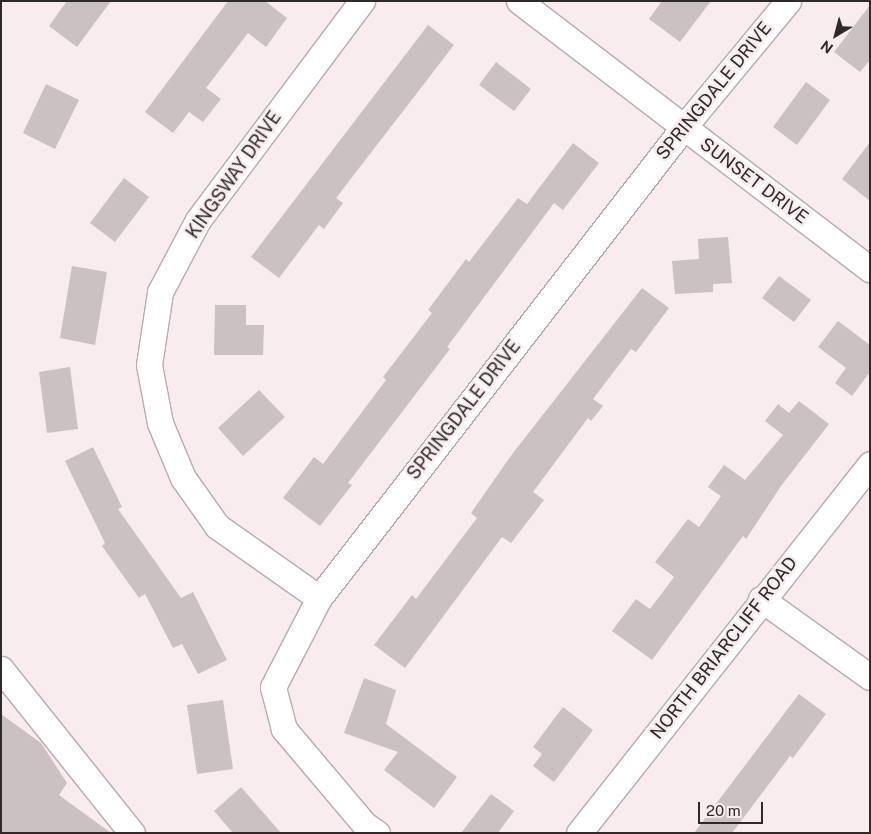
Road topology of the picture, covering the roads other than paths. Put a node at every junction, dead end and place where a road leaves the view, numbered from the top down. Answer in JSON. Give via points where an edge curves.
{"nodes":[{"id":1,"x":362,"y":1,"type":"edge"},
{"id":2,"x":520,"y":1,"type":"edge"},
{"id":3,"x":788,"y":1,"type":"edge"},
{"id":4,"x":683,"y":128,"type":"junction"},
{"id":5,"x":870,"y":269,"type":"edge"},
{"id":6,"x":870,"y":464,"type":"edge"},
{"id":7,"x":319,"y":598,"type":"junction"},
{"id":8,"x":761,"y":599,"type":"junction"},
{"id":9,"x":1,"y":669,"type":"edge"},
{"id":10,"x":870,"y":677,"type":"edge"},
{"id":11,"x":132,"y":833,"type":"edge"},
{"id":12,"x":377,"y":833,"type":"edge"},
{"id":13,"x":579,"y":833,"type":"edge"}],
"edges":[{"from":1,"to":7,"type":"street","name":"KINGSWAY DRIVE","via":[[198,220],[160,292],[148,365],[160,423],[183,478],[218,526]]},
{"from":2,"to":4,"type":"street","name":"SUNSET DRIVE"},
{"from":3,"to":4,"type":"street","name":"SPRINGDALE DRIVE"},
{"from":4,"to":5,"type":"street","name":"SUNSET DRIVE"},
{"from":4,"to":7,"type":"street","name":"SPRINGDALE DRIVE"},
{"from":6,"to":8,"type":"street","name":"NORTH BRIARCLIFF ROAD"},
{"from":7,"to":12,"type":"street","name":"SPRINGDALE DRIVE","via":[[273,687],[284,729],[359,818]]},
{"from":8,"to":10,"type":"street"},
{"from":8,"to":13,"type":"street","name":"NORTH BRIARCLIFF ROAD"},
{"from":9,"to":11,"type":"street"}]}
